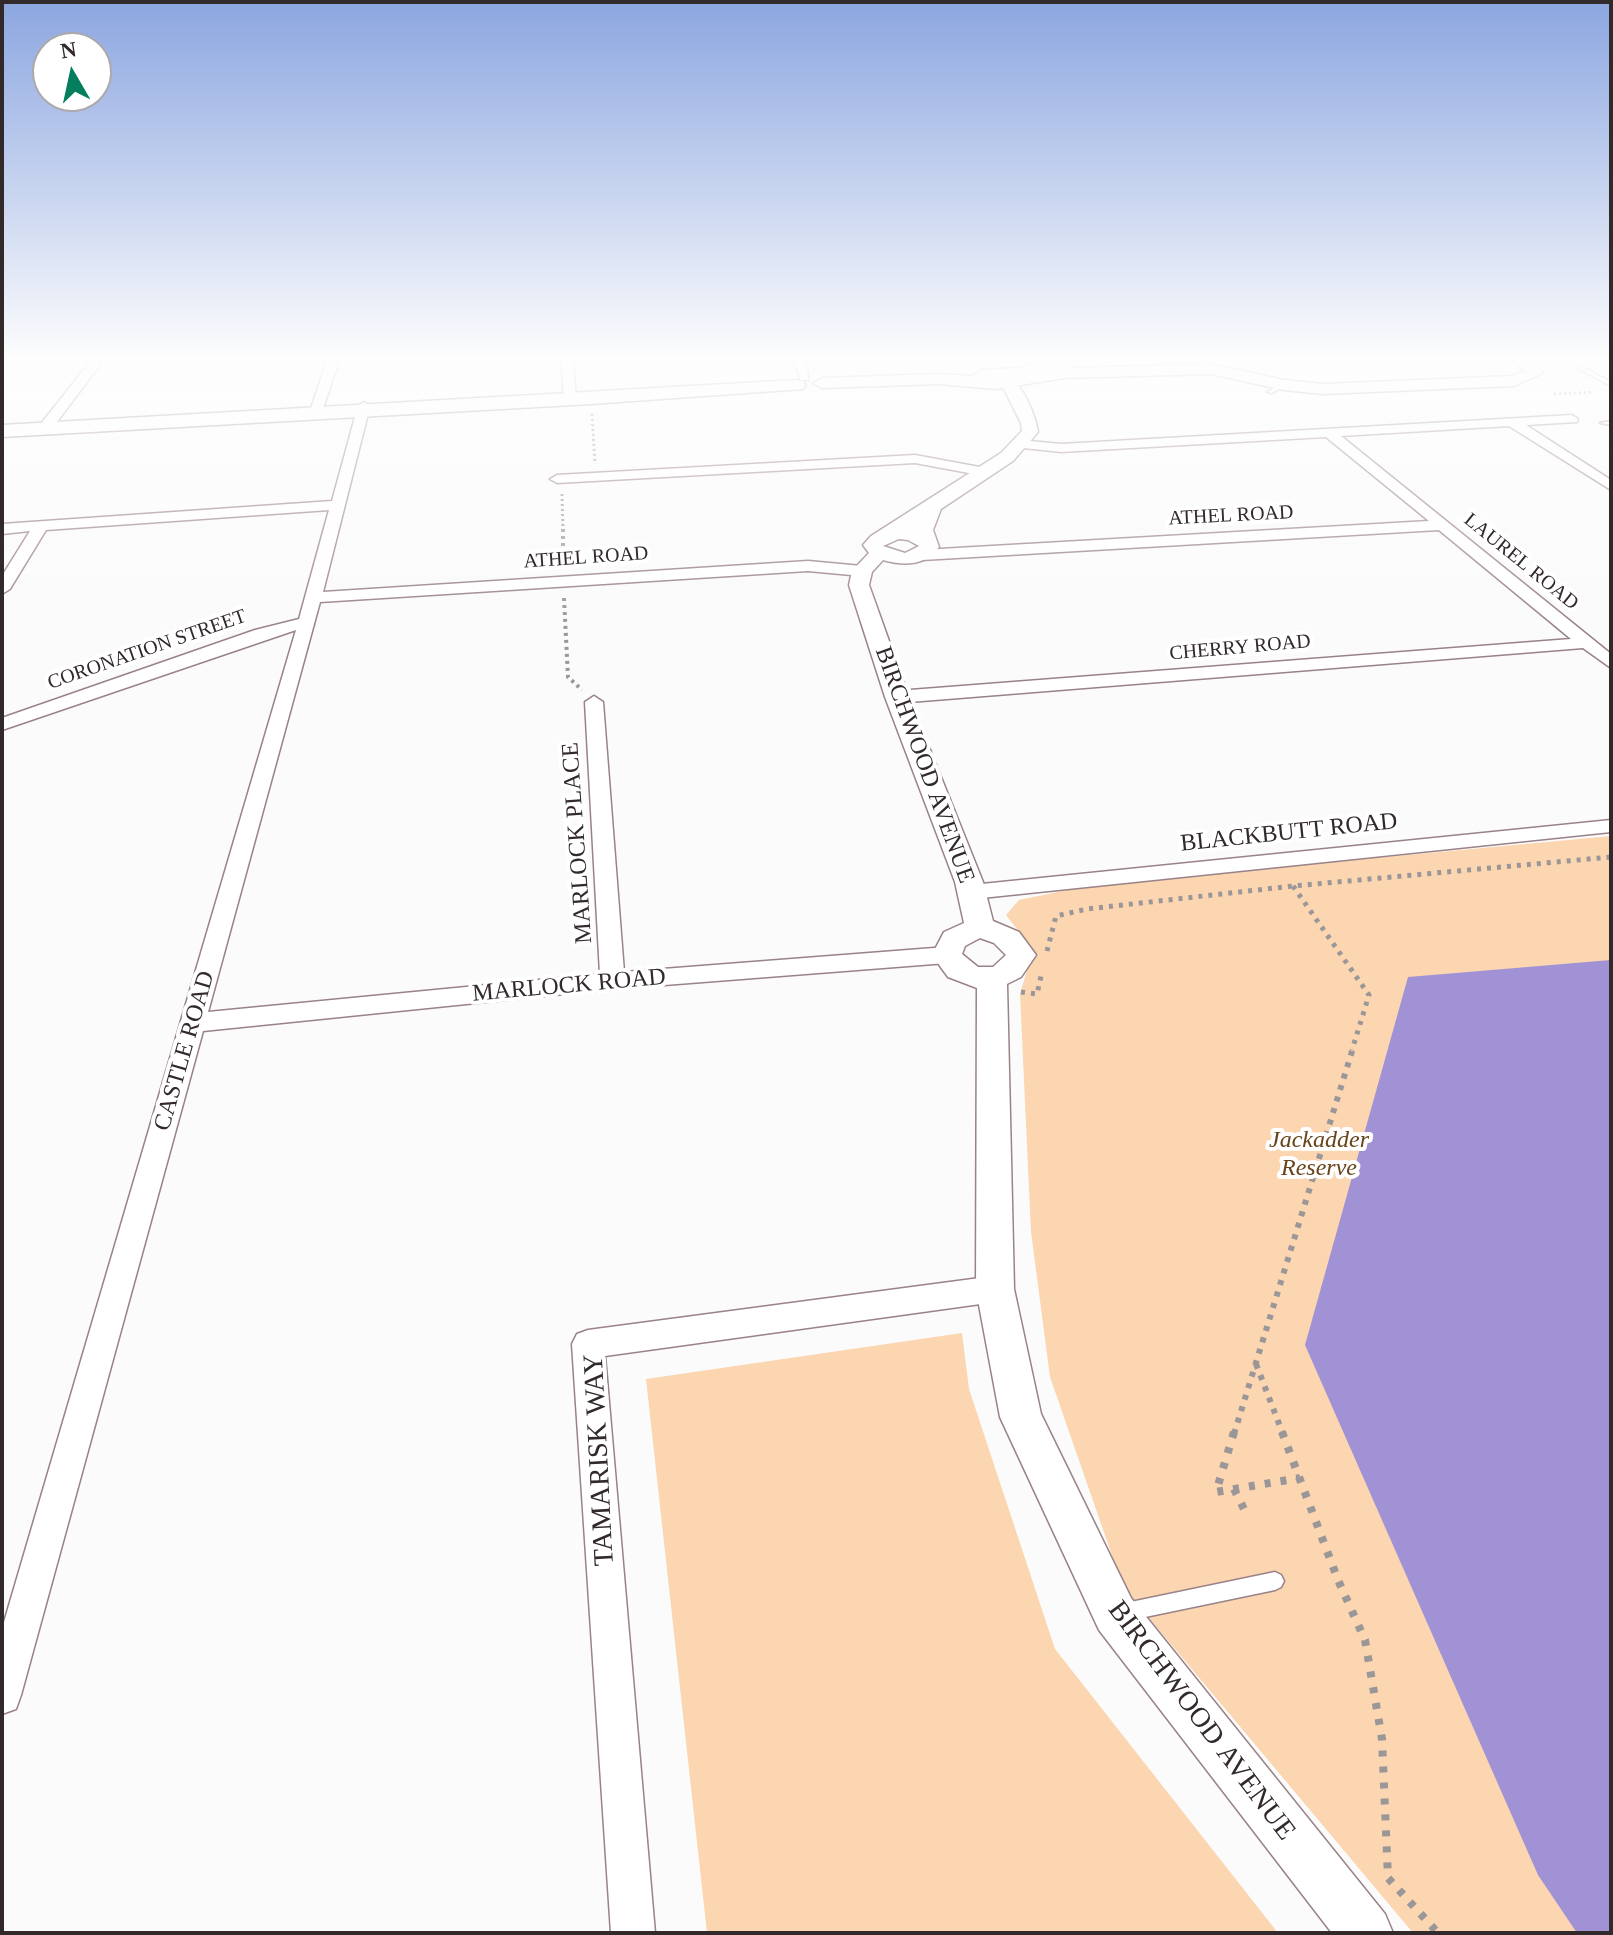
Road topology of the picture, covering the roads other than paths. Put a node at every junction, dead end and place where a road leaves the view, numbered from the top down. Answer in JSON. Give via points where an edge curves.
{"nodes":[{"id":1,"x":352,"y":448,"type":"edge"},
{"id":2,"x":1015,"y":448,"type":"edge"},
{"id":3,"x":1348,"y":448,"type":"edge"},
{"id":4,"x":1552,"y":448,"type":"edge"},
{"id":5,"x":985,"y":472,"type":"junction"},
{"id":6,"x":557,"y":479,"type":"dead end"},
{"id":7,"x":1611,"y":486,"type":"edge"},
{"id":8,"x":337,"y":505,"type":"junction"},
{"id":9,"x":932,"y":508,"type":"junction"},
{"id":10,"x":1441,"y":525,"type":"junction"},
{"id":11,"x":41,"y":526,"type":"junction"},
{"id":12,"x":2,"y":529,"type":"edge"},
{"id":13,"x":890,"y":534,"type":"junction"},
{"id":14,"x":920,"y":550,"type":"junction"},
{"id":15,"x":879,"y":553,"type":"junction"},
{"id":16,"x":862,"y":571,"type":"junction"},
{"id":17,"x":2,"y":589,"type":"edge"},
{"id":18,"x":865,"y":602,"type":"junction"},
{"id":19,"x":310,"y":610,"type":"junction"},
{"id":20,"x":1586,"y":643,"type":"junction"},
{"id":21,"x":1611,"y":663,"type":"edge"},
{"id":22,"x":897,"y":697,"type":"junction"},
{"id":23,"x":594,"y":702,"type":"dead end"},
{"id":24,"x":2,"y":724,"type":"edge"},
{"id":25,"x":1611,"y":826,"type":"edge"},
{"id":26,"x":972,"y":892,"type":"junction"},
{"id":27,"x":980,"y":928,"type":"junction"},
{"id":28,"x":947,"y":955,"type":"junction"},
{"id":29,"x":613,"y":981,"type":"junction"},
{"id":30,"x":992,"y":984,"type":"junction"},
{"id":31,"x":192,"y":1023,"type":"junction"},
{"id":32,"x":995,"y":1289,"type":"junction"},
{"id":33,"x":1275,"y":1581,"type":"dead end"},
{"id":34,"x":1115,"y":1614,"type":"junction"},
{"id":35,"x":2,"y":1695,"type":"edge"},
{"id":36,"x":633,"y":1933,"type":"edge"},
{"id":37,"x":1366,"y":1933,"type":"edge"}],
"edges":[{"from":1,"to":8,"type":"street","name":"CASTLE ROAD"},
{"from":2,"to":5,"type":"street"},
{"from":3,"to":10,"type":"street","name":"LAUREL ROAD"},
{"from":4,"to":7,"type":"street"},
{"from":5,"to":6,"type":"street","via":[[915,459]]},
{"from":5,"to":9,"type":"street"},
{"from":8,"to":11,"type":"street"},
{"from":8,"to":19,"type":"street","name":"CASTLE ROAD"},
{"from":9,"to":13,"type":"street"},
{"from":9,"to":14,"type":"street"},
{"from":10,"to":14,"type":"street","name":"ATHEL ROAD","via":[[976,553]]},
{"from":10,"to":20,"type":"street","name":"LAUREL ROAD"},
{"from":11,"to":12,"type":"street"},
{"from":11,"to":17,"type":"street"},
{"from":13,"to":14,"type":"street","via":[[914,535]]},
{"from":13,"to":15,"type":"street","via":[[874,542]]},
{"from":14,"to":15,"type":"street"},
{"from":14,"to":18,"type":"street","via":[[877,574]]},
{"from":15,"to":16,"type":"street"},
{"from":16,"to":18,"type":"street","name":"BIRCHWOOD AVENUE","via":[[859,585]]},
{"from":16,"to":19,"type":"street","name":"ATHEL ROAD","via":[[808,566]]},
{"from":18,"to":22,"type":"street","name":"BIRCHWOOD AVENUE"},
{"from":19,"to":24,"type":"street","name":"CORONATION STREET","via":[[261,634]]},
{"from":19,"to":31,"type":"street","name":"CASTLE ROAD"},
{"from":20,"to":21,"type":"street","name":"LAUREL ROAD"},
{"from":20,"to":22,"type":"street","name":"CHERRY ROAD"},
{"from":22,"to":26,"type":"street","name":"BIRCHWOOD AVENUE"},
{"from":23,"to":29,"type":"street","name":"MARLOCK PLACE"},
{"from":25,"to":26,"type":"street","name":"BLACKBUTT ROAD"},
{"from":26,"to":27,"type":"street","name":"BIRCHWOOD AVENUE"},
{"from":27,"to":28,"type":"street","via":[[959,933],[949,942]]},
{"from":27,"to":30,"type":"street","via":[[1014,941],[1021,955],[1017,967]]},
{"from":28,"to":29,"type":"street","name":"MARLOCK ROAD"},
{"from":28,"to":30,"type":"street","via":[[958,970]]},
{"from":29,"to":31,"type":"street","name":"MARLOCK ROAD"},
{"from":30,"to":32,"type":"street","name":"BIRCHWOOD AVENUE"},
{"from":31,"to":35,"type":"street","name":"CASTLE ROAD"},
{"from":32,"to":34,"type":"street","name":"BIRCHWOOD AVENUE","via":[[1021,1417]]},
{"from":32,"to":36,"type":"street","name":"TAMARISK WAY","via":[[588,1344]]},
{"from":33,"to":34,"type":"lane"},
{"from":34,"to":37,"type":"street","name":"BIRCHWOOD AVENUE"}]}
